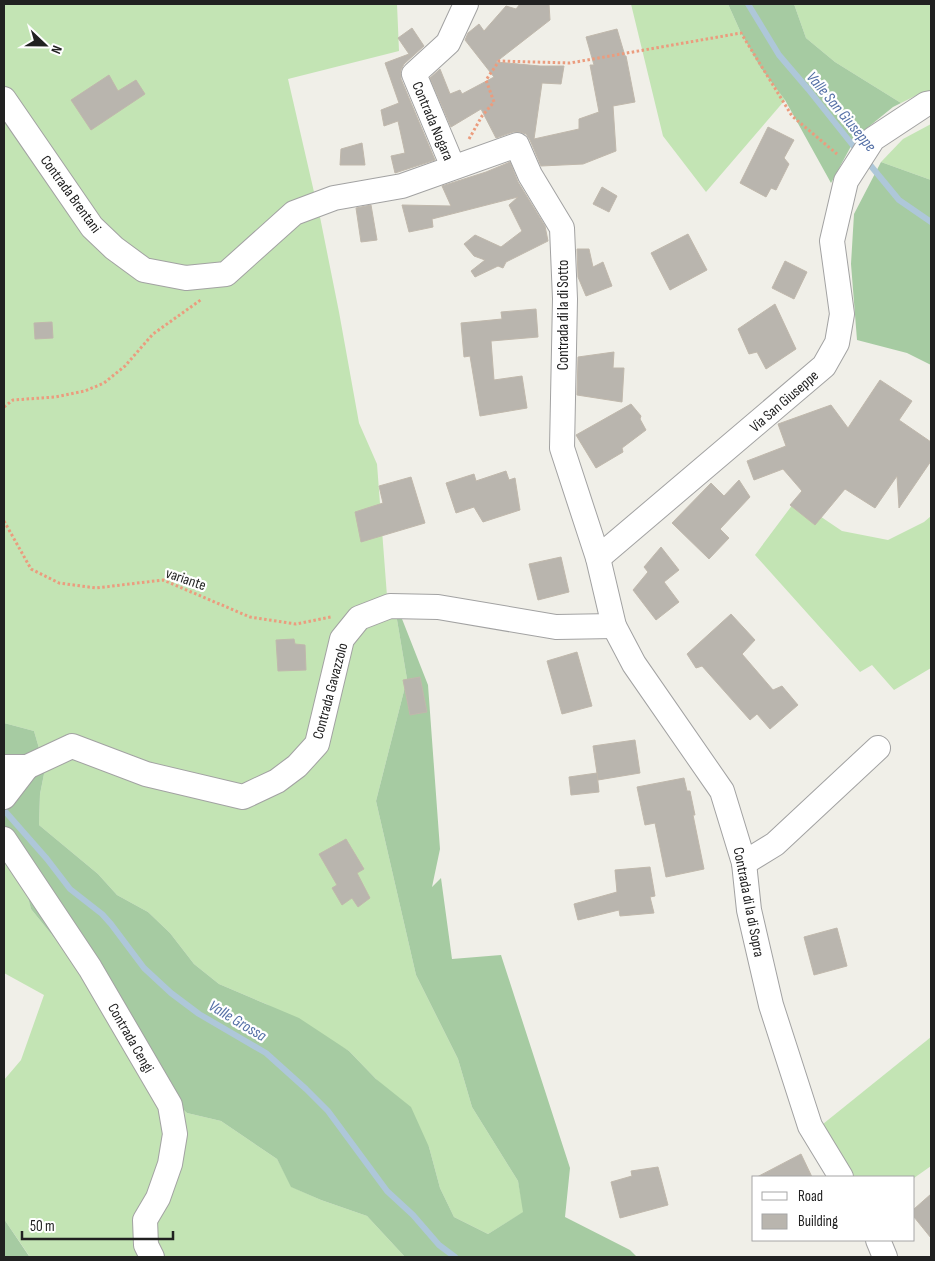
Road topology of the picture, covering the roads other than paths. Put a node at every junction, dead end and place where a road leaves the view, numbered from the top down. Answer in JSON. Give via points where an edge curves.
{"nodes":[{"id":1,"x":466,"y":4,"type":"edge"},
{"id":2,"x":4,"y":99,"type":"edge"},
{"id":3,"x":931,"y":103,"type":"edge"},
{"id":4,"x":453,"y":167,"type":"junction"},
{"id":5,"x":598,"y":558,"type":"junction"},
{"id":6,"x":614,"y":626,"type":"junction"},
{"id":7,"x":878,"y":748,"type":"dead end"},
{"id":8,"x":15,"y":768,"type":"edge"},
{"id":9,"x":4,"y":797,"type":"edge"},
{"id":10,"x":4,"y":839,"type":"edge"},
{"id":11,"x":744,"y":862,"type":"junction"},
{"id":12,"x":840,"y":1176,"type":"edge"},
{"id":13,"x":878,"y":1241,"type":"edge"},
{"id":14,"x":152,"y":1257,"type":"edge"},
{"id":15,"x":885,"y":1257,"type":"edge"}],
"edges":[{"from":1,"to":4,"type":"street","name":"Contrada Nogara","via":[[448,43],[414,74]]},
{"from":2,"to":4,"type":"street","name":"Contrada Brentani","via":[[92,226],[114,248],[144,270],[186,278],[226,274],[294,213],[334,198],[402,186]]},
{"from":3,"to":5,"type":"street","name":"Via San Giuseppe","via":[[873,139],[846,181],[832,241],[842,314],[837,343],[824,366]]},
{"from":4,"to":5,"type":"street","name":"Contrada di la di Sotto","via":[[517,145],[562,228],[565,299],[562,448]]},
{"from":5,"to":6,"type":"street","name":"Contrada di la di Sopra"},
{"from":6,"to":8,"type":"street","name":"Contrada Gavazzolo","via":[[556,627],[438,607],[390,606],[358,618],[342,639],[317,744],[297,766],[277,781],[242,797],[146,774],[72,746]]},
{"from":6,"to":11,"type":"street","name":"Contrada di la di Sopra","via":[[634,664],[722,792]]},
{"from":7,"to":11,"type":"street","via":[[775,844]]},
{"from":8,"to":9,"type":"street"},
{"from":10,"to":14,"type":"street","name":"Contrada Cengi","via":[[90,968],[170,1105],[175,1134],[170,1164],[158,1198],[145,1220],[146,1245]]},
{"from":11,"to":12,"type":"street","name":"Contrada di la di Sopra","via":[[749,910],[771,1005],[810,1126]]},
{"from":13,"to":15,"type":"street"}]}
